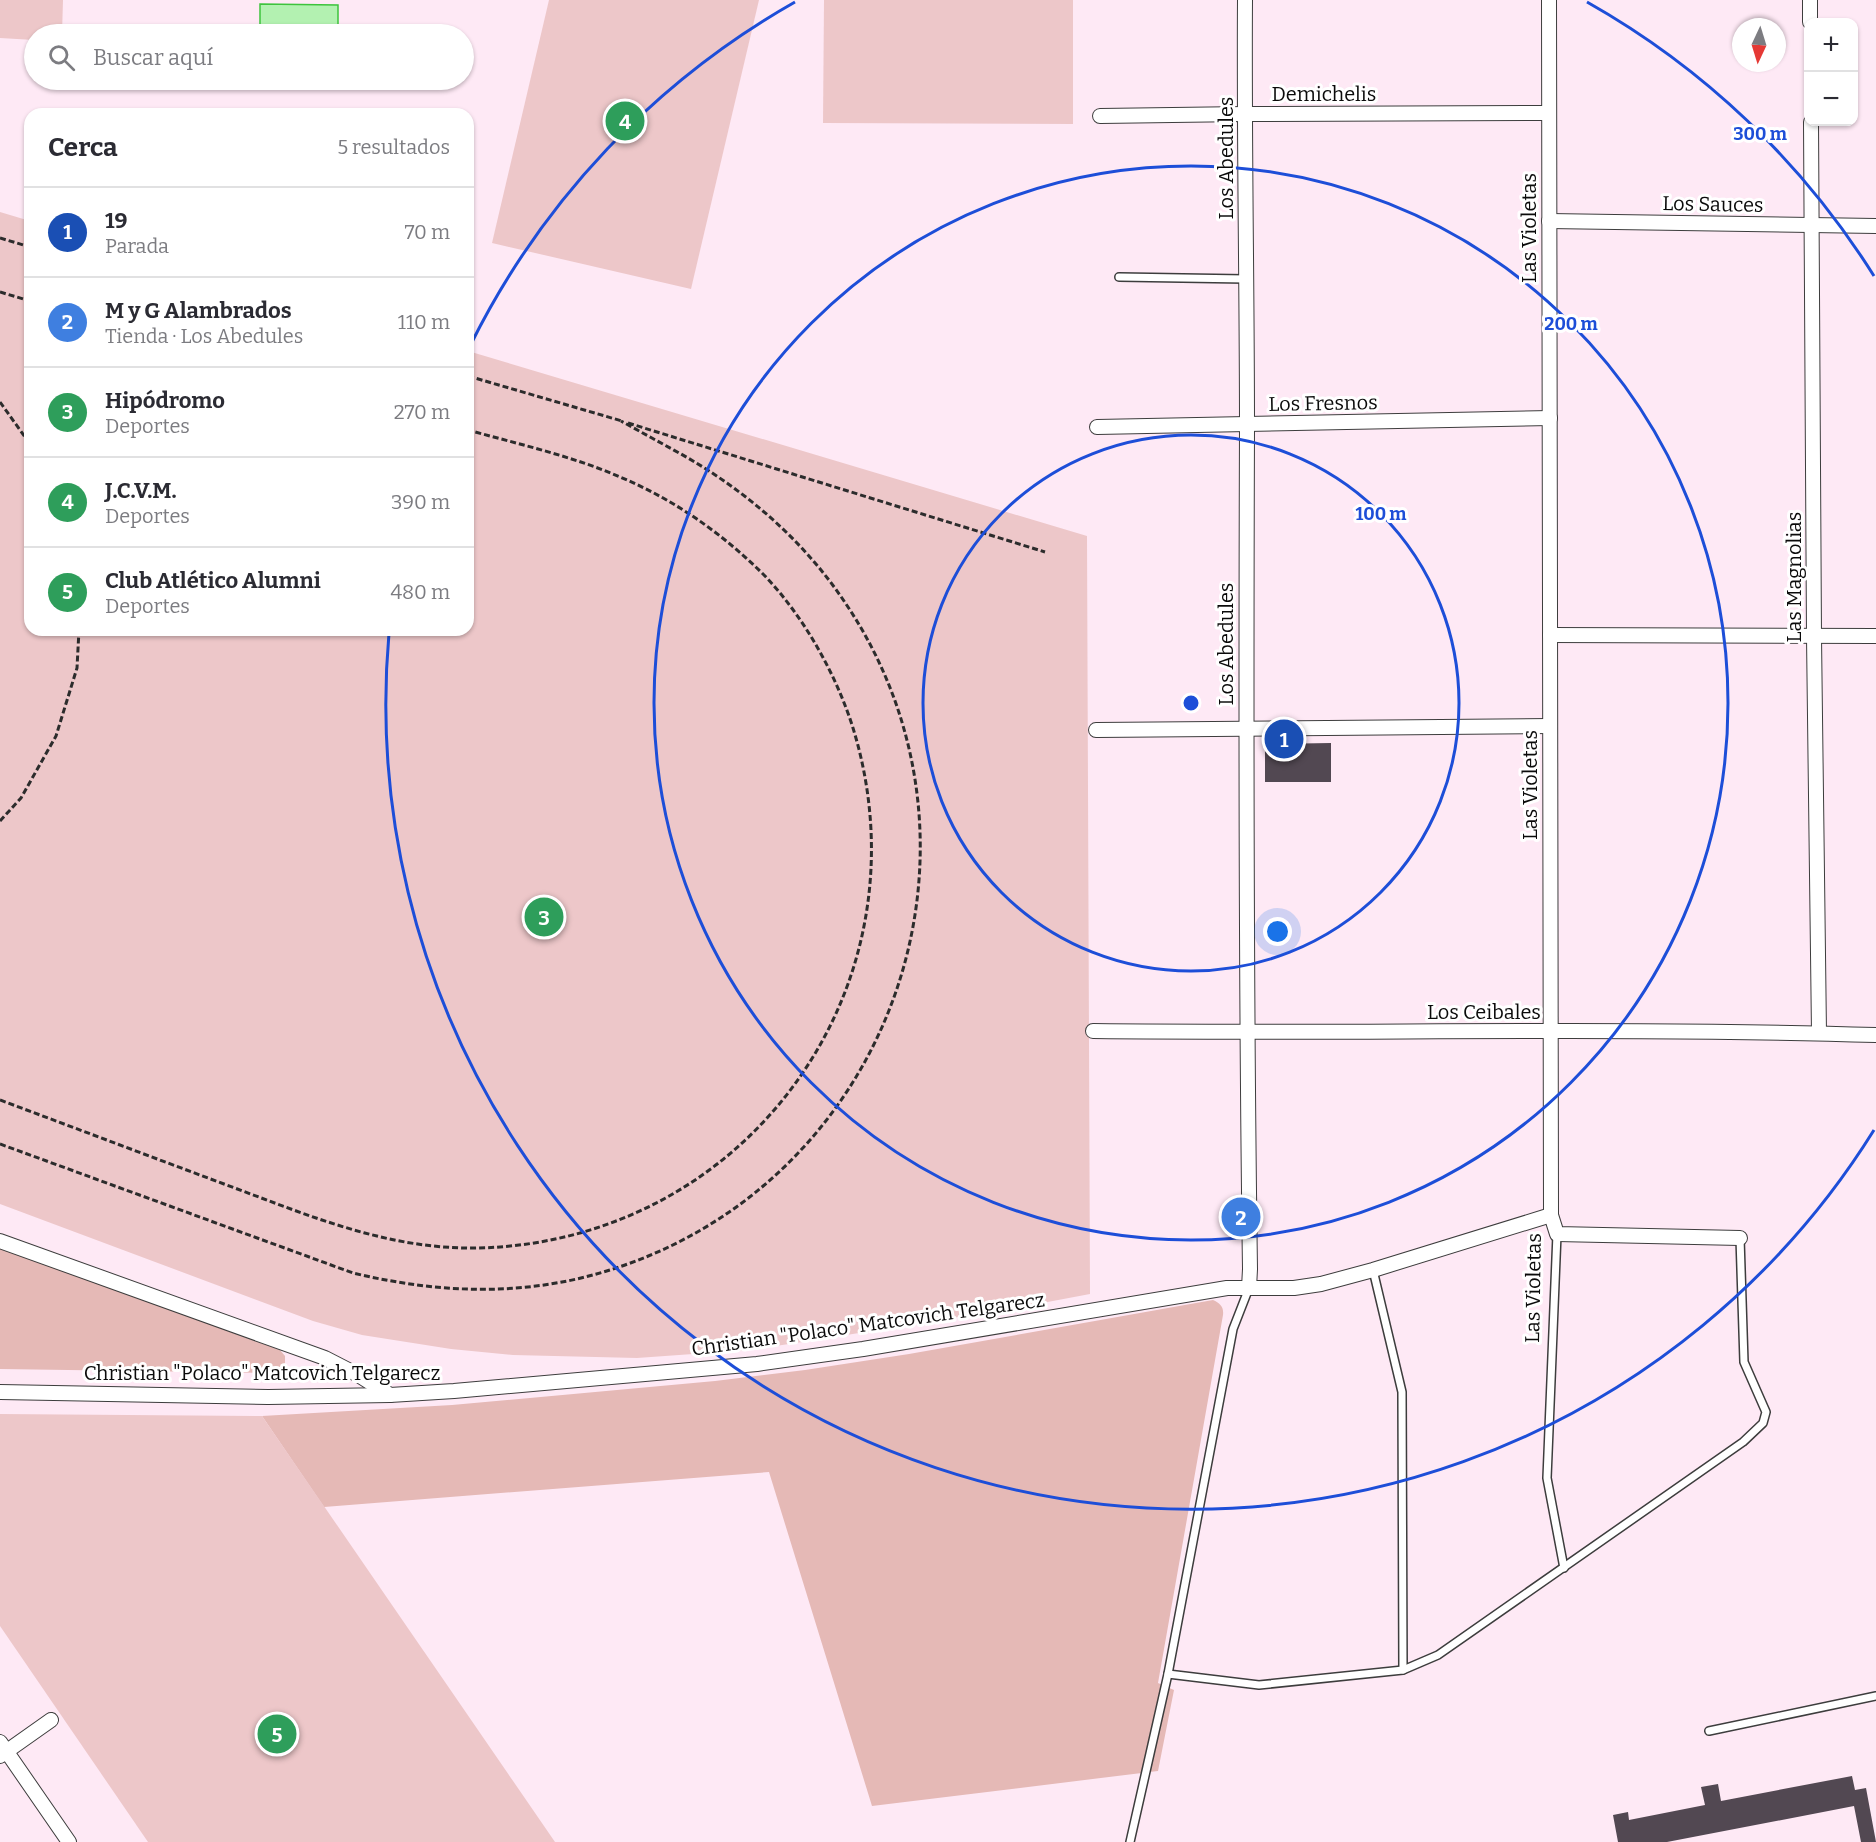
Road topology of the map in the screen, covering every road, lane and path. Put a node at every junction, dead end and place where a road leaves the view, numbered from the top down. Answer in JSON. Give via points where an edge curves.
{"nodes":[{"id":1,"x":1245,"y":0,"type":"edge"},
{"id":2,"x":1549,"y":0,"type":"edge"},
{"id":3,"x":1810,"y":0,"type":"edge"},
{"id":4,"x":1810,"y":18,"type":"edge"},
{"id":5,"x":1548,"y":113,"type":"junction"},
{"id":6,"x":1245,"y":114,"type":"junction"},
{"id":7,"x":1100,"y":116,"type":"dead end"},
{"id":8,"x":1811,"y":126,"type":"edge"},
{"id":9,"x":1549,"y":221,"type":"junction"},
{"id":10,"x":1812,"y":225,"type":"junction"},
{"id":11,"x":1876,"y":226,"type":"edge"},
{"id":12,"x":0,"y":238,"type":"edge"},
{"id":13,"x":24,"y":245,"type":"edge"},
{"id":14,"x":1119,"y":277,"type":"dead end"},
{"id":15,"x":1246,"y":279,"type":"junction"},
{"id":16,"x":0,"y":292,"type":"edge"},
{"id":17,"x":24,"y":299,"type":"edge"},
{"id":18,"x":474,"y":378,"type":"edge"},
{"id":19,"x":0,"y":402,"type":"edge"},
{"id":20,"x":1550,"y":418,"type":"junction"},
{"id":21,"x":621,"y":421,"type":"junction"},
{"id":22,"x":1247,"y":424,"type":"junction"},
{"id":23,"x":1097,"y":428,"type":"dead end"},
{"id":24,"x":474,"y":432,"type":"edge"},
{"id":25,"x":24,"y":436,"type":"edge"},
{"id":26,"x":1045,"y":552,"type":"dead end"},
{"id":27,"x":1550,"y":635,"type":"junction"},
{"id":28,"x":79,"y":636,"type":"edge"},
{"id":29,"x":1814,"y":636,"type":"junction"},
{"id":30,"x":1876,"y":636,"type":"edge"},
{"id":31,"x":1550,"y":726,"type":"junction"},
{"id":32,"x":1245,"y":729,"type":"junction"},
{"id":33,"x":1096,"y":730,"type":"dead end"},
{"id":34,"x":0,"y":821,"type":"edge"},
{"id":35,"x":1093,"y":1031,"type":"dead end"},
{"id":36,"x":1550,"y":1031,"type":"junction"},
{"id":37,"x":1247,"y":1033,"type":"junction"},
{"id":38,"x":1819,"y":1033,"type":"junction"},
{"id":39,"x":1876,"y":1035,"type":"edge"},
{"id":40,"x":0,"y":1100,"type":"edge"},
{"id":41,"x":0,"y":1144,"type":"edge"},
{"id":42,"x":1551,"y":1215,"type":"junction"},
{"id":43,"x":1557,"y":1234,"type":"junction"},
{"id":44,"x":1740,"y":1238,"type":"joint"},
{"id":45,"x":0,"y":1241,"type":"edge"},
{"id":46,"x":1373,"y":1270,"type":"junction"},
{"id":47,"x":1249,"y":1288,"type":"junction"},
{"id":48,"x":0,"y":1392,"type":"edge"},
{"id":49,"x":390,"y":1395,"type":"junction"},
{"id":50,"x":1564,"y":1568,"type":"junction"},
{"id":51,"x":1403,"y":1670,"type":"junction"},
{"id":52,"x":1168,"y":1674,"type":"junction"},
{"id":53,"x":1876,"y":1696,"type":"edge"},
{"id":54,"x":51,"y":1720,"type":"dead end"},
{"id":55,"x":1709,"y":1731,"type":"dead end"},
{"id":56,"x":2,"y":1750,"type":"edge"},
{"id":57,"x":69,"y":1842,"type":"edge"},
{"id":58,"x":1130,"y":1842,"type":"edge"}],
"edges":[{"from":1,"to":6,"type":"street","name":"Los Abedules"},
{"from":2,"to":5,"type":"street","name":"Las Violetas"},
{"from":3,"to":4,"type":"street"},
{"from":5,"to":6,"type":"street","name":"Demichelis"},
{"from":5,"to":9,"type":"street","name":"Las Violetas"},
{"from":6,"to":7,"type":"street","name":"Demichelis"},
{"from":6,"to":15,"type":"street","name":"Los Abedules"},
{"from":8,"to":10,"type":"street","name":"Las Magnolias"},
{"from":9,"to":10,"type":"street","name":"Los Sauces"},
{"from":9,"to":20,"type":"street","name":"Las Violetas"},
{"from":10,"to":11,"type":"street","name":"Los Sauces"},
{"from":10,"to":29,"type":"street","name":"Las Magnolias"},
{"from":12,"to":13,"type":"path"},
{"from":14,"to":15,"type":"lane"},
{"from":15,"to":22,"type":"street","name":"Los Abedules"},
{"from":16,"to":17,"type":"path"},
{"from":18,"to":21,"type":"path"},
{"from":19,"to":25,"type":"path"},
{"from":20,"to":22,"type":"street","name":"Los Fresnos"},
{"from":20,"to":27,"type":"street","name":"Las Violetas"},
{"from":21,"to":26,"type":"path"},
{"from":21,"to":41,"type":"path","via":[[730,486],[804,550],[861,628],[890,686],[909,748],[921,844],[917,909],[909,951],[893,1002],[866,1061],[831,1116],[788,1164],[756,1192],[684,1240],[593,1275],[497,1290],[424,1287],[353,1273]]},
{"from":22,"to":23,"type":"street","name":"Los Fresnos"},
{"from":22,"to":32,"type":"street","name":"Los Abedules"},
{"from":24,"to":40,"type":"path","via":[[589,465],[675,504],[724,538],[768,580],[805,627],[835,680],[849,714],[867,785],[872,858],[864,930],[855,965],[827,1033],[808,1065],[750,1135],[708,1171],[646,1209],[538,1244],[477,1248],[417,1245],[366,1235]]},
{"from":27,"to":29,"type":"street"},
{"from":27,"to":31,"type":"street","name":"Las Violetas"},
{"from":28,"to":34,"type":"path","via":[[77,668],[56,736],[21,798]]},
{"from":29,"to":30,"type":"street"},
{"from":29,"to":38,"type":"street","name":"Las Magnolias"},
{"from":31,"to":32,"type":"street"},
{"from":31,"to":36,"type":"street","name":"Las Violetas"},
{"from":32,"to":33,"type":"street"},
{"from":32,"to":37,"type":"street","name":"Los Abedules"},
{"from":35,"to":37,"type":"street","name":"Los Ceibales"},
{"from":36,"to":37,"type":"street","name":"Los Ceibales"},
{"from":36,"to":38,"type":"street","name":"Los Ceibales"},
{"from":36,"to":42,"type":"street","name":"Las Violetas"},
{"from":37,"to":47,"type":"street","name":"Los Abedules"},
{"from":38,"to":39,"type":"street","name":"Los Ceibales"},
{"from":42,"to":43,"type":"street","name":"Las Violetas"},
{"from":42,"to":46,"type":"street","name":"Christian \"Polaco\" Matcovich Telgarecz"},
{"from":43,"to":44,"type":"street"},
{"from":43,"to":50,"type":"lane","name":"Las Violetas","via":[[1547,1478]]},
{"from":44,"to":50,"type":"lane","via":[[1744,1362],[1766,1412],[1763,1423],[1743,1442]]},
{"from":45,"to":49,"type":"street","via":[[325,1358]]},
{"from":46,"to":47,"type":"street","name":"Christian \"Polaco\" Matcovich Telgarecz","via":[[1294,1288]]},
{"from":46,"to":51,"type":"lane","via":[[1402,1392]]},
{"from":47,"to":49,"type":"street","name":"Christian \"Polaco\" Matcovich Telgarecz","via":[[1227,1288],[757,1364]]},
{"from":47,"to":52,"type":"lane","via":[[1233,1329]]},
{"from":48,"to":49,"type":"street","name":"Christian \"Polaco\" Matcovich Telgarecz"},
{"from":50,"to":51,"type":"lane","via":[[1438,1655]]},
{"from":51,"to":52,"type":"lane","via":[[1259,1685]]},
{"from":52,"to":58,"type":"lane"},
{"from":53,"to":55,"type":"lane"},
{"from":54,"to":56,"type":"street"},
{"from":56,"to":57,"type":"street"}]}
